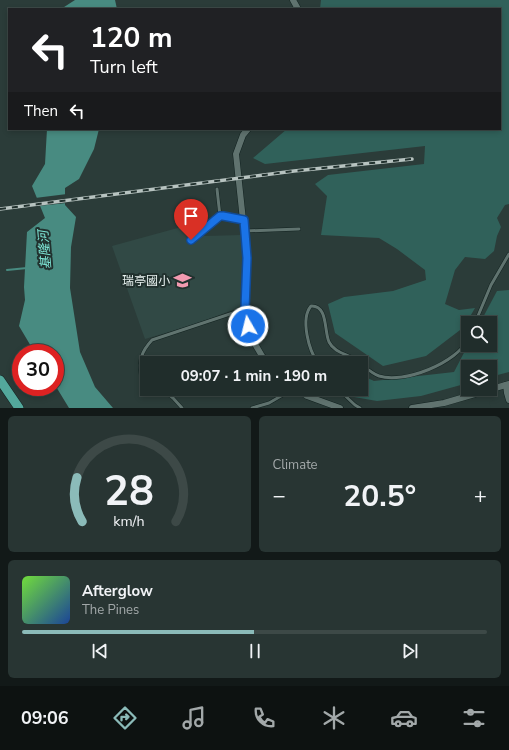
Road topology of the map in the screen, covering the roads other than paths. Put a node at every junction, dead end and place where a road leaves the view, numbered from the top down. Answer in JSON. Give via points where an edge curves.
{"nodes":[{"id":1,"x":247,"y":130,"type":"edge"},
{"id":2,"x":217,"y":189,"type":"dead end"},
{"id":3,"x":220,"y":216,"type":"junction"},
{"id":4,"x":244,"y":220,"type":"junction"},
{"id":5,"x":299,"y":229,"type":"dead end"},
{"id":6,"x":245,"y":231,"type":"junction"},
{"id":7,"x":191,"y":240,"type":"dead end"},
{"id":8,"x":509,"y":254,"type":"edge"},
{"id":9,"x":245,"y":309,"type":"junction"},
{"id":10,"x":478,"y":316,"type":"edge"},
{"id":11,"x":461,"y":349,"type":"edge"},
{"id":12,"x":142,"y":356,"type":"edge"},
{"id":13,"x":262,"y":356,"type":"edge"},
{"id":14,"x":315,"y":356,"type":"edge"},
{"id":15,"x":350,"y":356,"type":"edge"},
{"id":16,"x":368,"y":368,"type":"edge"},
{"id":17,"x":0,"y":380,"type":"edge"},
{"id":18,"x":508,"y":385,"type":"edge"},
{"id":19,"x":170,"y":396,"type":"edge"},
{"id":20,"x":281,"y":396,"type":"edge"},
{"id":21,"x":307,"y":396,"type":"edge"},
{"id":22,"x":345,"y":396,"type":"edge"},
{"id":23,"x":509,"y":400,"type":"edge"},
{"id":24,"x":19,"y":408,"type":"edge"},
{"id":25,"x":182,"y":408,"type":"edge"},
{"id":26,"x":252,"y":408,"type":"edge"},
{"id":27,"x":340,"y":408,"type":"edge"},
{"id":28,"x":360,"y":408,"type":"edge"},
{"id":29,"x":412,"y":408,"type":"edge"}],
"edges":[{"from":1,"to":4,"type":"street","via":[[236,154]]},
{"from":2,"to":3,"type":"lane"},
{"from":3,"to":4,"type":"lane"},
{"from":3,"to":7,"type":"lane"},
{"from":4,"to":6,"type":"street"},
{"from":5,"to":6,"type":"lane"},
{"from":6,"to":9,"type":"street"},
{"from":8,"to":10,"type":"lane","via":[[491,285]]},
{"from":9,"to":12,"type":"lane","via":[[152,340]]},
{"from":9,"to":13,"type":"street","via":[[248,326]]},
{"from":11,"to":16,"type":"lane","via":[[454,356],[424,372],[400,377],[379,376]]},
{"from":14,"to":15,"type":"lane","via":[[307,337],[306,322],[311,306],[319,307],[323,312],[329,342],[333,348]]},
{"from":17,"to":24,"type":"main road"},
{"from":18,"to":23,"type":"street"},
{"from":18,"to":29,"type":"street"},
{"from":19,"to":25,"type":"lane"},
{"from":20,"to":26,"type":"lane"},
{"from":21,"to":27,"type":"street"},
{"from":22,"to":28,"type":"lane"}]}
